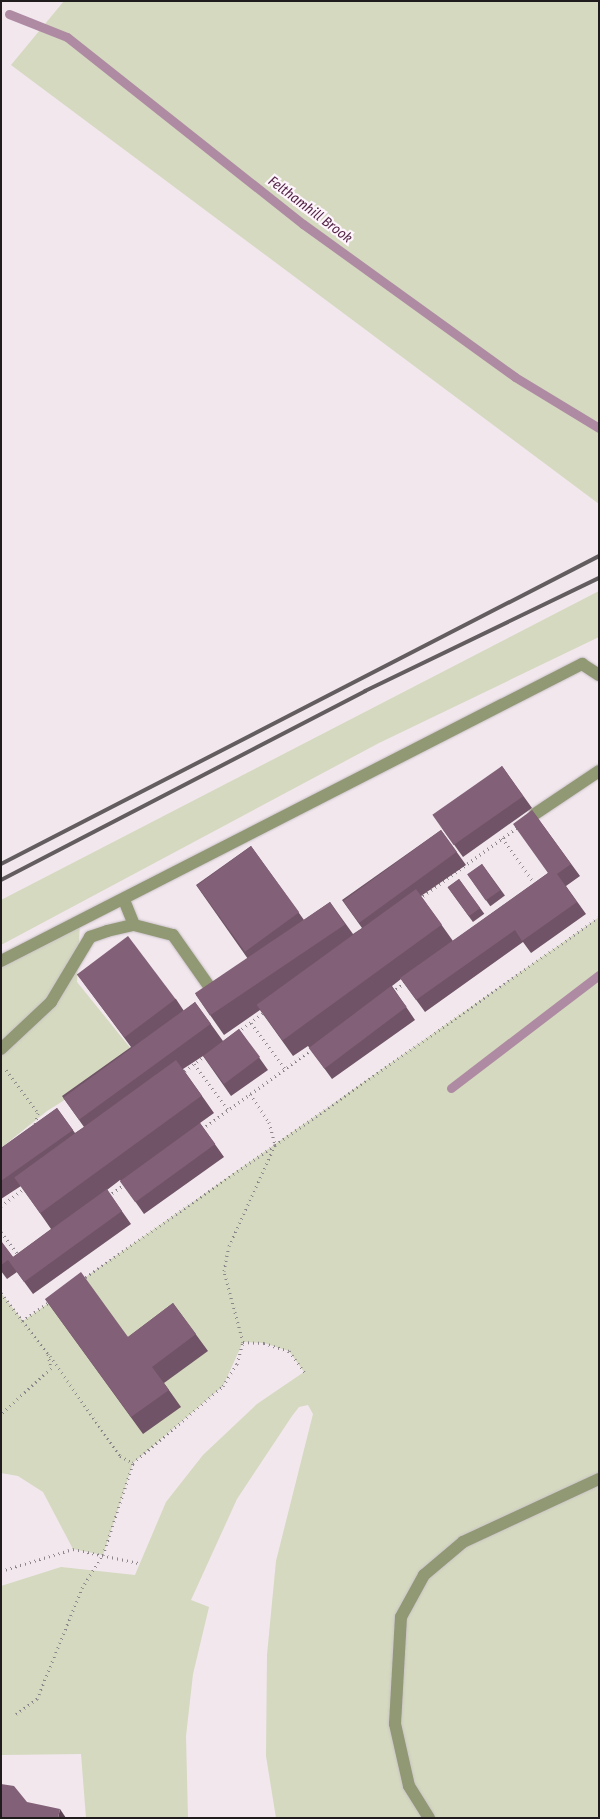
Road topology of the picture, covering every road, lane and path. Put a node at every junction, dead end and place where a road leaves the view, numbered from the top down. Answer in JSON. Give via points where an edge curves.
{"nodes":[{"id":1,"x":599,"y":675,"type":"edge"},
{"id":2,"x":599,"y":771,"type":"edge"},
{"id":3,"x":535,"y":814,"type":"edge"},
{"id":4,"x":529,"y":894,"type":"edge"},
{"id":5,"x":124,"y":900,"type":"junction"},
{"id":6,"x":416,"y":902,"type":"edge"},
{"id":7,"x":599,"y":917,"type":"edge"},
{"id":8,"x":80,"y":921,"type":"junction"},
{"id":9,"x":134,"y":925,"type":"junction"},
{"id":10,"x":79,"y":950,"type":"junction"},
{"id":11,"x":1,"y":961,"type":"edge"},
{"id":12,"x":411,"y":979,"type":"edge"},
{"id":13,"x":211,"y":989,"type":"edge"},
{"id":14,"x":387,"y":996,"type":"edge"},
{"id":15,"x":275,"y":1005,"type":"edge"},
{"id":16,"x":251,"y":1022,"type":"junction"},
{"id":17,"x":230,"y":1038,"type":"edge"},
{"id":18,"x":316,"y":1047,"type":"edge"},
{"id":19,"x":215,"y":1049,"type":"edge"},
{"id":20,"x":1,"y":1050,"type":"edge"},
{"id":21,"x":1,"y":1063,"type":"edge"},
{"id":22,"x":194,"y":1064,"type":"junction"},
{"id":23,"x":285,"y":1069,"type":"junction"},
{"id":24,"x":178,"y":1076,"type":"edge"},
{"id":25,"x":250,"y":1094,"type":"junction"},
{"id":26,"x":228,"y":1110,"type":"junction"},
{"id":27,"x":30,"y":1128,"type":"edge"},
{"id":28,"x":196,"y":1133,"type":"edge"},
{"id":29,"x":275,"y":1146,"type":"junction"},
{"id":30,"x":132,"y":1179,"type":"edge"},
{"id":31,"x":33,"y":1182,"type":"edge"},
{"id":32,"x":101,"y":1202,"type":"edge"},
{"id":33,"x":1,"y":1206,"type":"edge"},
{"id":34,"x":1,"y":1232,"type":"edge"},
{"id":35,"x":29,"y":1253,"type":"edge"},
{"id":36,"x":80,"y":1281,"type":"edge"},
{"id":37,"x":1,"y":1293,"type":"edge"},
{"id":38,"x":55,"y":1298,"type":"edge"},
{"id":39,"x":22,"y":1321,"type":"junction"},
{"id":40,"x":243,"y":1342,"type":"junction"},
{"id":41,"x":48,"y":1354,"type":"junction"},
{"id":42,"x":304,"y":1372,"type":"dead end"},
{"id":43,"x":1,"y":1414,"type":"edge"},
{"id":44,"x":133,"y":1462,"type":"junction"},
{"id":45,"x":599,"y":1479,"type":"edge"},
{"id":46,"x":103,"y":1555,"type":"junction"},
{"id":47,"x":139,"y":1563,"type":"dead end"},
{"id":48,"x":1,"y":1571,"type":"edge"},
{"id":49,"x":16,"y":1714,"type":"dead end"},
{"id":50,"x":429,"y":1818,"type":"edge"}],
"edges":[{"from":1,"to":5,"type":"lane","via":[[582,664]]},
{"from":2,"to":3,"type":"lane"},
{"from":4,"to":6,"type":"path","via":[[537,888],[502,838]]},
{"from":5,"to":8,"type":"lane"},
{"from":5,"to":9,"type":"lane"},
{"from":7,"to":29,"type":"path"},
{"from":8,"to":10,"type":"lane"},
{"from":8,"to":11,"type":"lane"},
{"from":9,"to":10,"type":"lane","via":[[90,937]]},
{"from":9,"to":13,"type":"lane","via":[[173,935]]},
{"from":10,"to":20,"type":"lane","via":[[52,1002]]},
{"from":12,"to":14,"type":"path"},
{"from":15,"to":16,"type":"path"},
{"from":16,"to":17,"type":"path"},
{"from":16,"to":23,"type":"path"},
{"from":18,"to":23,"type":"path"},
{"from":19,"to":22,"type":"path"},
{"from":21,"to":27,"type":"path","via":[[38,1113],[38,1123]]},
{"from":22,"to":24,"type":"path"},
{"from":22,"to":26,"type":"path"},
{"from":23,"to":25,"type":"path"},
{"from":25,"to":26,"type":"path"},
{"from":25,"to":29,"type":"path","via":[[269,1122]]},
{"from":26,"to":28,"type":"path"},
{"from":29,"to":36,"type":"path"},
{"from":29,"to":40,"type":"path","via":[[229,1246],[224,1270]]},
{"from":30,"to":32,"type":"path"},
{"from":31,"to":33,"type":"path"},
{"from":34,"to":35,"type":"path","via":[[21,1259]]},
{"from":37,"to":39,"type":"path"},
{"from":38,"to":39,"type":"path"},
{"from":39,"to":41,"type":"path"},
{"from":40,"to":42,"type":"path","via":[[264,1343],[289,1351]]},
{"from":40,"to":44,"type":"path","via":[[223,1386]]},
{"from":41,"to":43,"type":"path","via":[[51,1368],[45,1376]]},
{"from":41,"to":44,"type":"path","via":[[120,1456]]},
{"from":44,"to":46,"type":"path"},
{"from":45,"to":50,"type":"lane","via":[[462,1542],[424,1575],[401,1618],[395,1724],[409,1786]]},
{"from":46,"to":47,"type":"path"},
{"from":46,"to":48,"type":"path","via":[[73,1548]]},
{"from":46,"to":49,"type":"path","via":[[82,1588],[37,1699]]}]}
